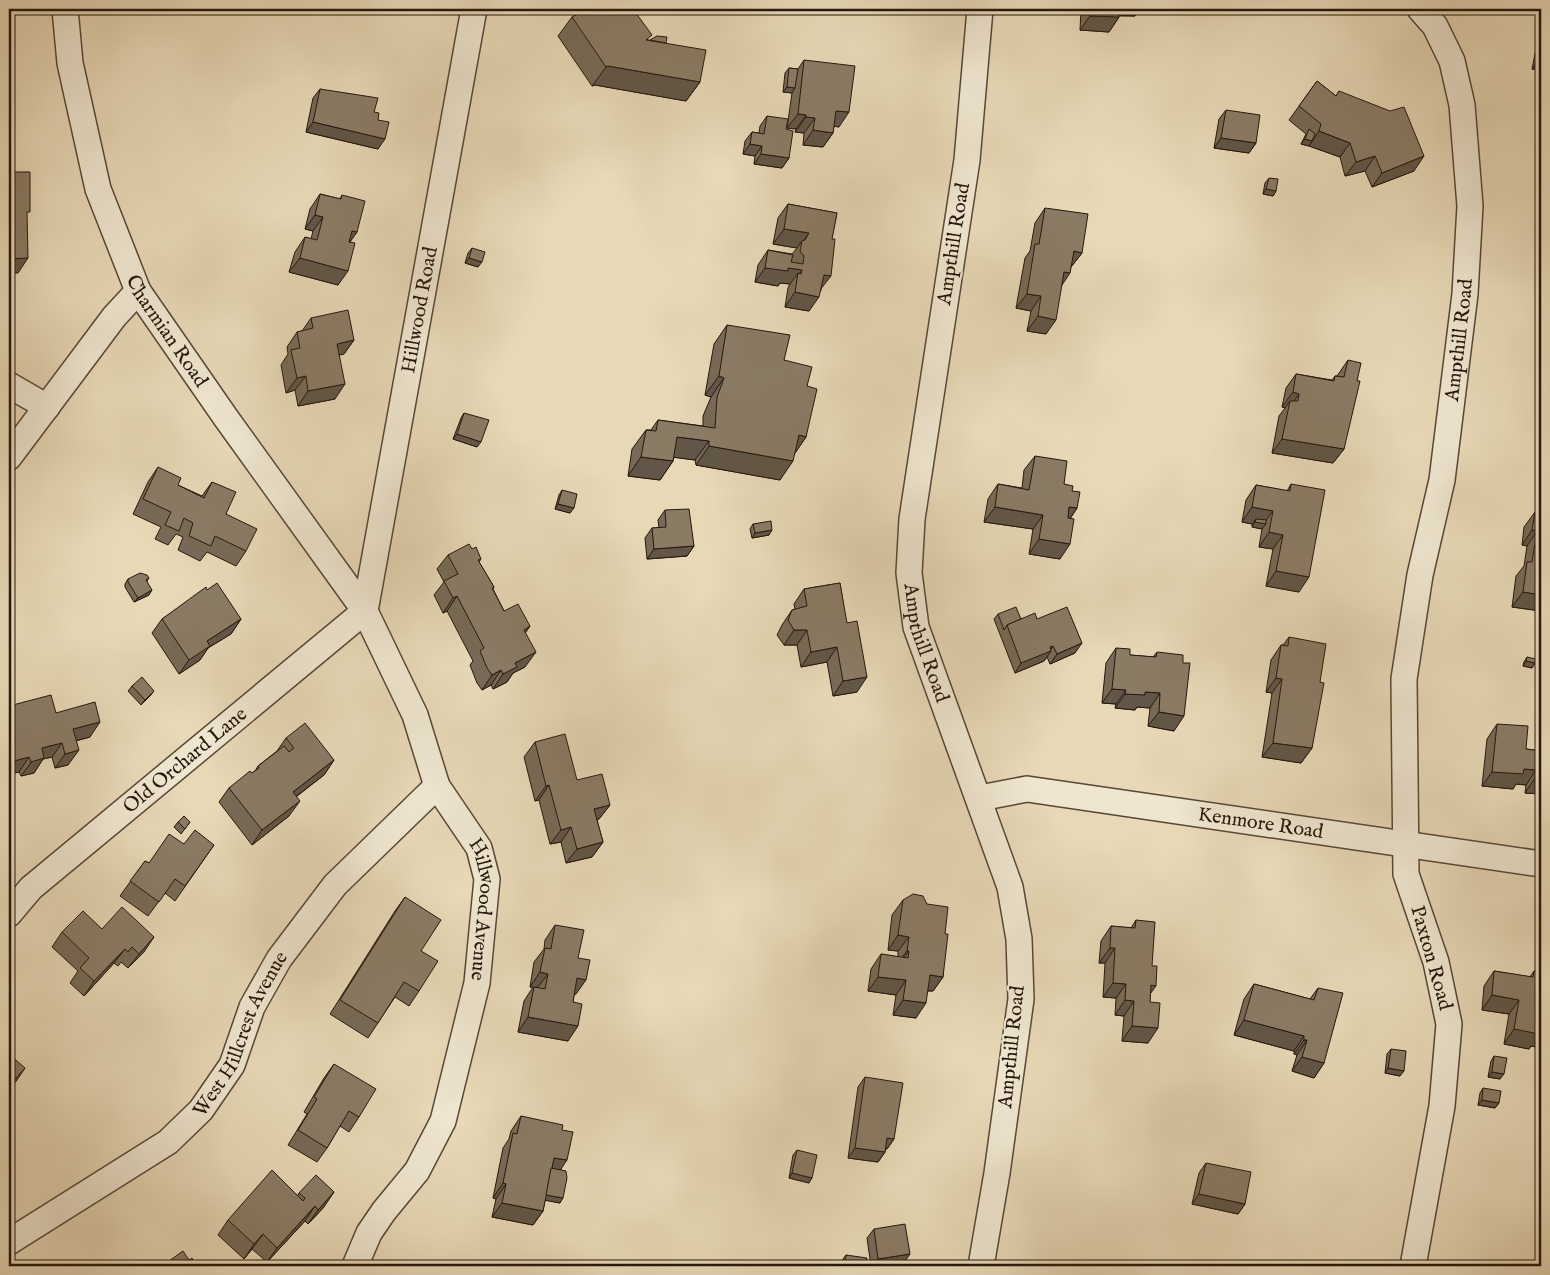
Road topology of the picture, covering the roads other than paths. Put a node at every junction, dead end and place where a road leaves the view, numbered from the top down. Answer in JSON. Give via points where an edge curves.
{"nodes":[{"id":1,"x":65,"y":9,"type":"edge"},
{"id":2,"x":474,"y":9,"type":"edge"},
{"id":3,"x":980,"y":9,"type":"edge"},
{"id":4,"x":1420,"y":9,"type":"edge"},
{"id":5,"x":138,"y":291,"type":"junction"},
{"id":6,"x":9,"y":385,"type":"edge"},
{"id":7,"x":46,"y":407,"type":"junction"},
{"id":8,"x":9,"y":457,"type":"edge"},
{"id":9,"x":365,"y":611,"type":"junction"},
{"id":10,"x":1404,"y":679,"type":"joint"},
{"id":11,"x":437,"y":786,"type":"junction"},
{"id":12,"x":980,"y":798,"type":"junction"},
{"id":13,"x":1405,"y":845,"type":"junction"},
{"id":14,"x":1541,"y":864,"type":"edge"},
{"id":15,"x":9,"y":914,"type":"edge"},
{"id":16,"x":9,"y":1242,"type":"edge"},
{"id":17,"x":355,"y":1266,"type":"edge"},
{"id":18,"x":981,"y":1266,"type":"edge"},
{"id":19,"x":1413,"y":1266,"type":"edge"}],
"edges":[{"from":1,"to":5,"type":"street","name":"Charmian Road","via":[[70,63],[98,188]]},
{"from":2,"to":9,"type":"street","name":"Hillwood Road"},
{"from":3,"to":12,"type":"street","name":"Ampthill Road","via":[[967,160],[912,520],[909,573],[916,627]]},
{"from":4,"to":10,"type":"street","name":"Ampthill Road","via":[[1434,26],[1452,61],[1462,105],[1470,206],[1465,294],[1442,480],[1420,575]]},
{"from":5,"to":7,"type":"street","via":[[114,317]]},
{"from":5,"to":9,"type":"street","name":"Charmian Road"},
{"from":6,"to":7,"type":"street"},
{"from":7,"to":8,"type":"street"},
{"from":9,"to":11,"type":"street","name":"Hillwood Avenue","via":[[415,715]]},
{"from":9,"to":15,"type":"street","name":"Old Orchard Lane","via":[[31,888]]},
{"from":10,"to":13,"type":"street","name":"Paxton Road"},
{"from":11,"to":16,"type":"street","name":"West Hillcrest Avenue","via":[[335,885],[279,958],[252,1007],[232,1065],[201,1110],[168,1142]]},
{"from":11,"to":17,"type":"street","name":"Hillwood Avenue","via":[[479,848],[487,879],[477,983],[444,1121],[417,1171],[369,1233]]},
{"from":12,"to":13,"type":"street","name":"Kenmore Road","via":[[1027,789]]},
{"from":12,"to":18,"type":"street","name":"Ampthill Road","via":[[1010,887],[1019,939],[1020,999]]},
{"from":13,"to":14,"type":"street","name":"Kenmore Road"},
{"from":13,"to":19,"type":"street","name":"Paxton Road","via":[[1406,874],[1436,962],[1449,1024],[1442,1106]]}]}
